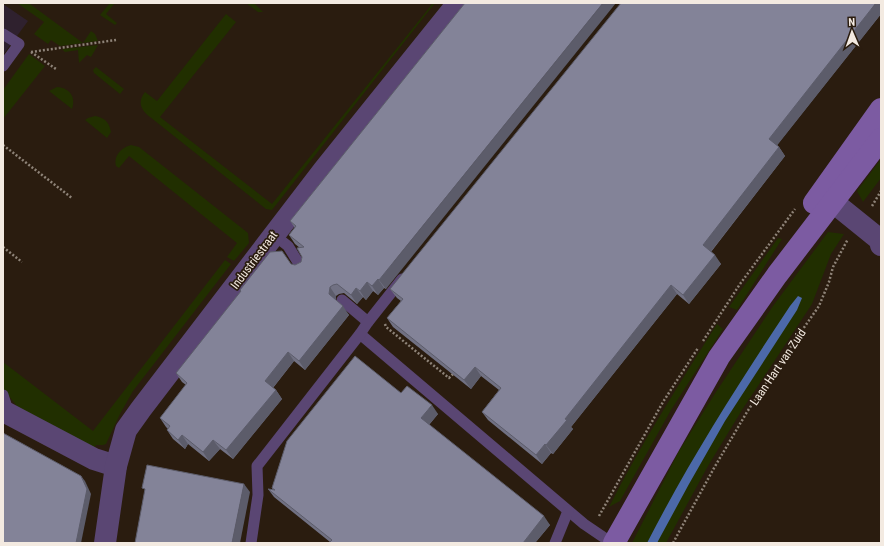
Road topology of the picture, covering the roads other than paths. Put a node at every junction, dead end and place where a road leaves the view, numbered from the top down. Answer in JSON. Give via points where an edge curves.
{"nodes":[{"id":1,"x":458,"y":3,"type":"edge"},
{"id":2,"x":3,"y":34,"type":"edge"},
{"id":3,"x":3,"y":66,"type":"edge"},
{"id":4,"x":881,"y":109,"type":"edge"},
{"id":5,"x":881,"y":139,"type":"edge"},
{"id":6,"x":833,"y":202,"type":"junction"},
{"id":7,"x":274,"y":235,"type":"junction"},
{"id":8,"x":881,"y":245,"type":"edge"},
{"id":9,"x":301,"y":267,"type":"edge"},
{"id":10,"x":408,"y":272,"type":"edge"},
{"id":11,"x":777,"y":275,"type":"junction"},
{"id":12,"x":342,"y":300,"type":"edge"},
{"id":13,"x":368,"y":322,"type":"junction"},
{"id":14,"x":360,"y":334,"type":"junction"},
{"id":15,"x":5,"y":407,"type":"edge"},
{"id":16,"x":116,"y":466,"type":"junction"},
{"id":17,"x":568,"y":511,"type":"junction"},
{"id":18,"x":105,"y":543,"type":"edge"},
{"id":19,"x":251,"y":543,"type":"edge"},
{"id":20,"x":555,"y":543,"type":"edge"},
{"id":21,"x":613,"y":543,"type":"edge"}],
"edges":[{"from":1,"to":7,"type":"street","name":"Industriestraat"},
{"from":2,"to":3,"type":"lane","via":[[19,44]]},
{"from":4,"to":11,"type":"main road","via":[[801,221],[785,249]]},
{"from":5,"to":6,"type":"main road"},
{"from":6,"to":8,"type":"street","via":[[880,240]]},
{"from":6,"to":11,"type":"main road"},
{"from":7,"to":9,"type":"lane","via":[[288,246]]},
{"from":7,"to":16,"type":"street","name":"Industriestraat","via":[[126,430]]},
{"from":10,"to":13,"type":"lane"},
{"from":11,"to":21,"type":"main road","via":[[719,357]]},
{"from":12,"to":13,"type":"lane"},
{"from":13,"to":14,"type":"lane"},
{"from":14,"to":17,"type":"lane"},
{"from":14,"to":19,"type":"lane","via":[[258,466],[258,495]]},
{"from":15,"to":16,"type":"street","via":[[94,459]]},
{"from":16,"to":18,"type":"street","name":"Industriestraat"},
{"from":17,"to":20,"type":"lane"},
{"from":17,"to":21,"type":"lane"}]}
